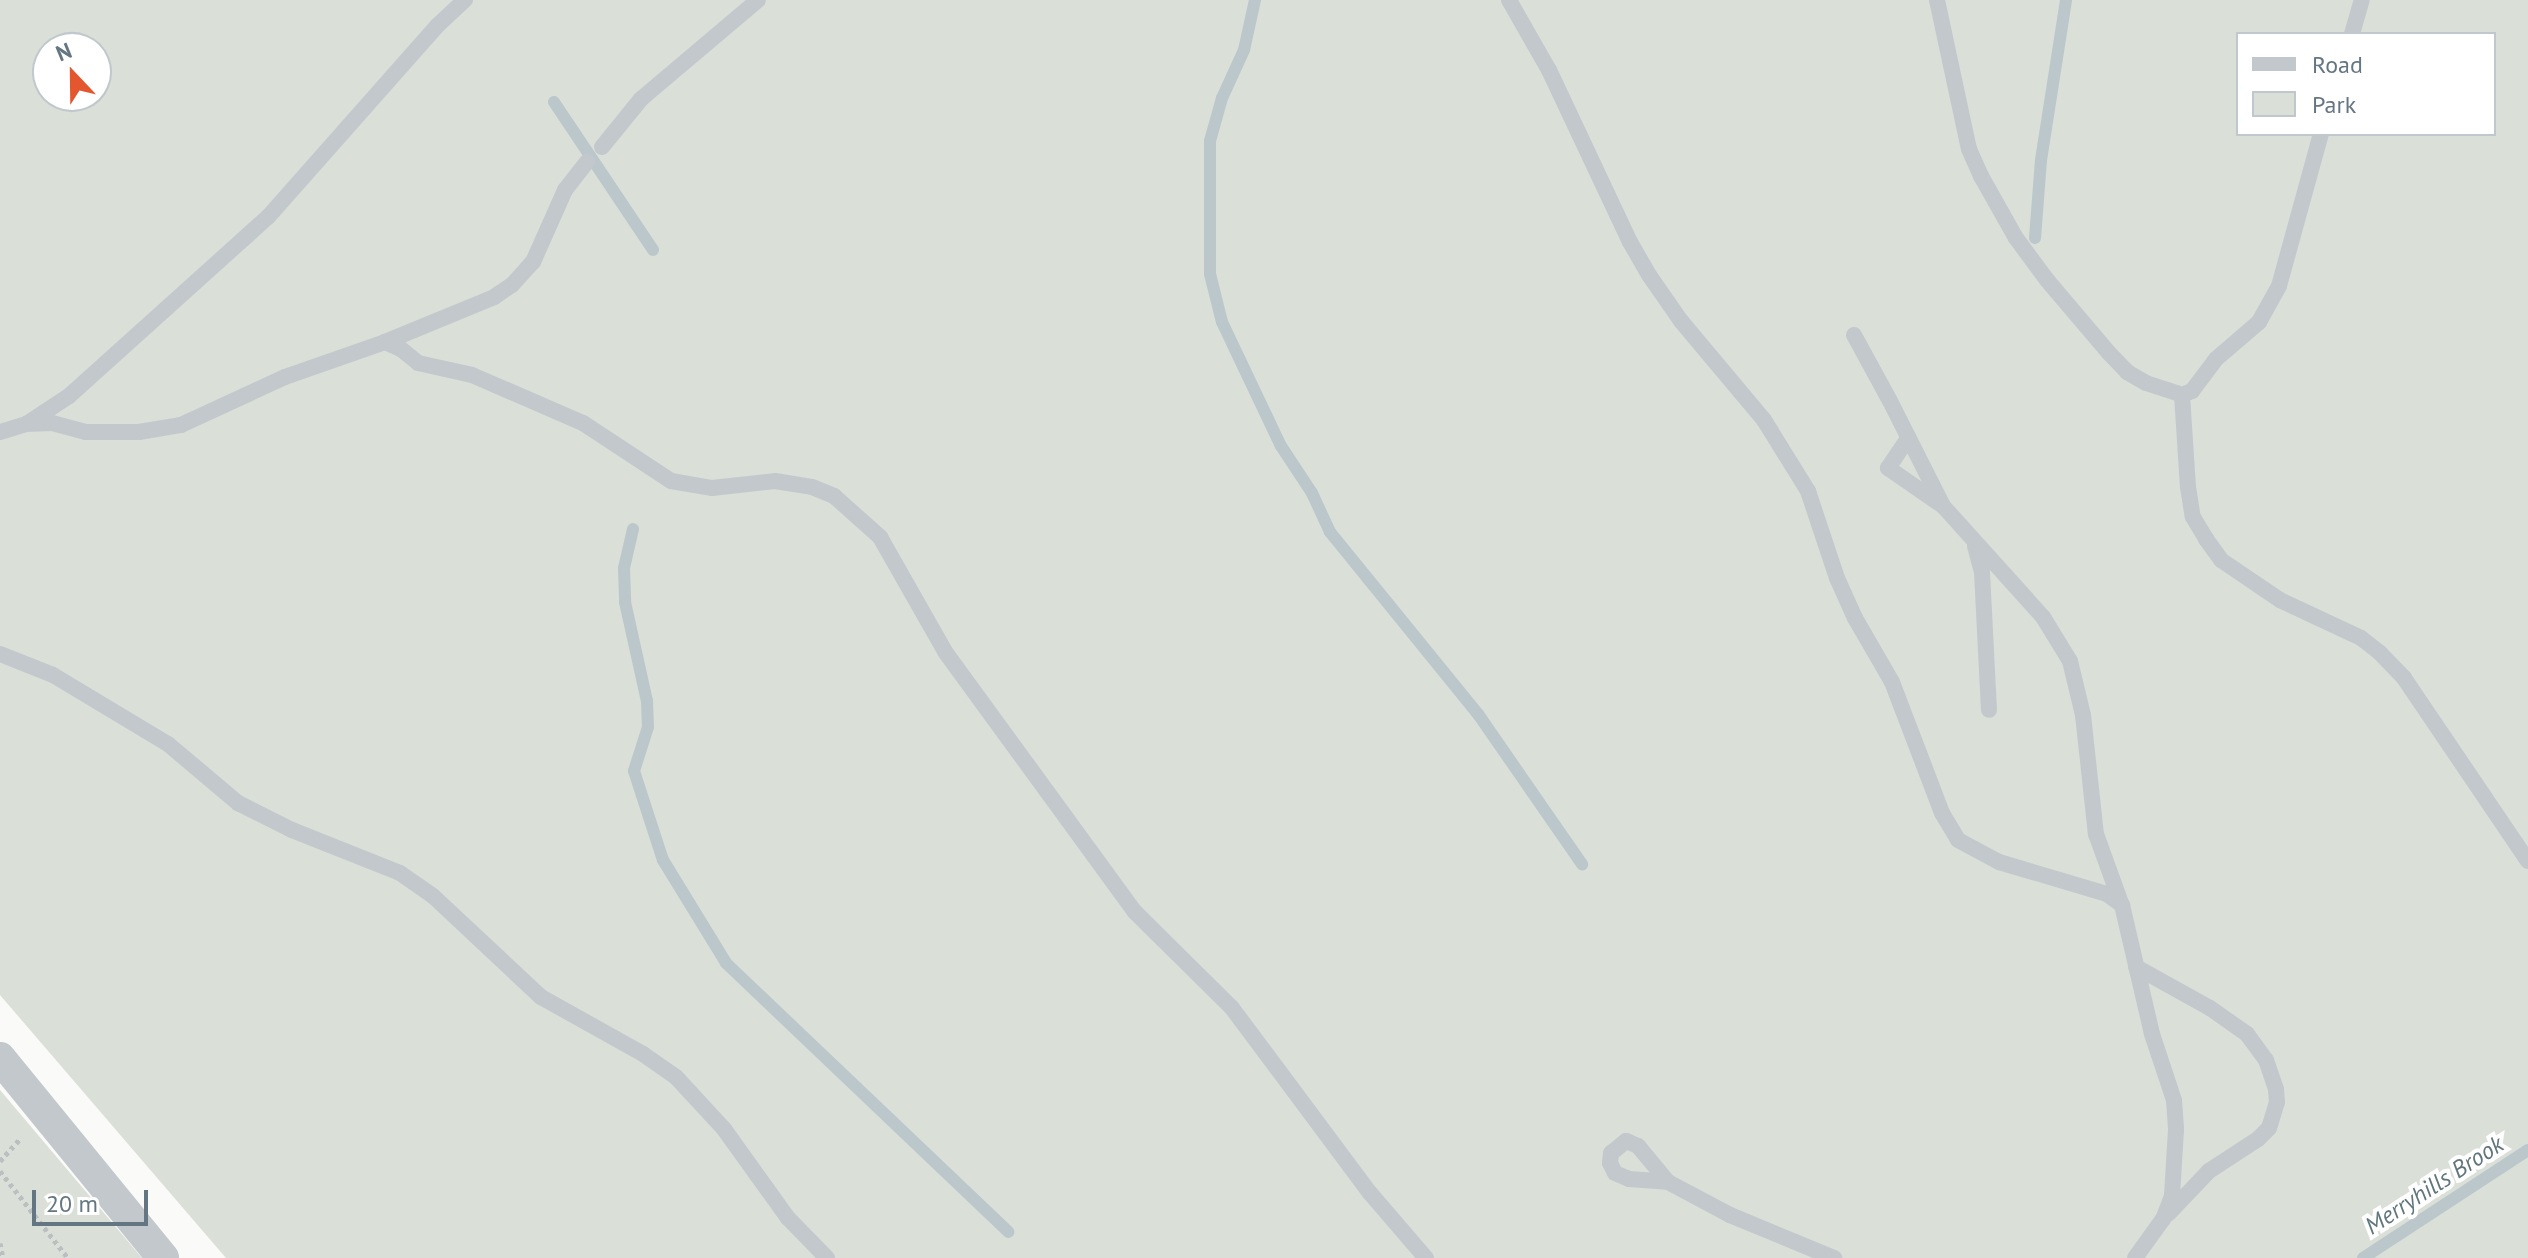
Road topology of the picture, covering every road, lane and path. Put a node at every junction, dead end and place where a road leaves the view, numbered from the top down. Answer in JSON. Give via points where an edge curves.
{"nodes":[{"id":1,"x":465,"y":0,"type":"edge"},
{"id":2,"x":758,"y":0,"type":"edge"},
{"id":3,"x":1509,"y":0,"type":"edge"},
{"id":4,"x":1937,"y":0,"type":"edge"},
{"id":5,"x":2362,"y":0,"type":"edge"},
{"id":6,"x":2353,"y":32,"type":"edge"},
{"id":7,"x":2320,"y":136,"type":"edge"},
{"id":8,"x":602,"y":147,"type":"dead end"},
{"id":9,"x":587,"y":162,"type":"dead end"},
{"id":10,"x":1854,"y":335,"type":"dead end"},
{"id":11,"x":385,"y":342,"type":"junction"},
{"id":12,"x":2182,"y":395,"type":"junction"},
{"id":13,"x":26,"y":424,"type":"junction"},
{"id":14,"x":0,"y":432,"type":"edge"},
{"id":15,"x":1908,"y":438,"type":"junction"},
{"id":16,"x":1943,"y":506,"type":"junction"},
{"id":17,"x":1973,"y":540,"type":"junction"},
{"id":18,"x":0,"y":654,"type":"edge"},
{"id":19,"x":1989,"y":710,"type":"dead end"},
{"id":20,"x":2528,"y":861,"type":"edge"},
{"id":21,"x":2122,"y":905,"type":"junction"},
{"id":22,"x":2136,"y":967,"type":"junction"},
{"id":23,"x":0,"y":1058,"type":"edge"},
{"id":24,"x":0,"y":1171,"type":"edge"},
{"id":25,"x":1668,"y":1182,"type":"dead end"},
{"id":26,"x":2163,"y":1219,"type":"junction"},
{"id":27,"x":0,"y":1243,"type":"edge"},
{"id":28,"x":3,"y":1258,"type":"edge"},
{"id":29,"x":68,"y":1258,"type":"edge"},
{"id":30,"x":163,"y":1258,"type":"edge"},
{"id":31,"x":827,"y":1258,"type":"edge"},
{"id":32,"x":1426,"y":1258,"type":"edge"},
{"id":33,"x":1834,"y":1258,"type":"edge"},
{"id":34,"x":2135,"y":1258,"type":"edge"}],
"edges":[{"from":1,"to":13,"type":"lane","via":[[268,217],[69,396]]},
{"from":2,"to":8,"type":"lane","via":[[641,99]]},
{"from":3,"to":21,"type":"lane","via":[[1649,275],[1764,420],[1808,491],[1837,578],[1897,693],[1942,813],[1958,840],[1999,862],[2107,894]]},
{"from":4,"to":12,"type":"lane","via":[[1969,149],[2016,238],[2127,372]]},
{"from":5,"to":6,"type":"lane"},
{"from":7,"to":12,"type":"lane","via":[[2279,286],[2267,309],[2206,370],[2201,384]]},
{"from":9,"to":11,"type":"lane","via":[[558,203],[533,262],[512,285]]},
{"from":10,"to":15,"type":"lane"},
{"from":11,"to":13,"type":"lane","via":[[285,377],[181,425],[86,432],[52,423]]},
{"from":11,"to":32,"type":"lane","via":[[418,363],[472,375],[583,423],[671,481],[712,488],[796,483],[849,506],[880,537],[946,653],[1107,876],[1135,912],[1232,1008],[1370,1193]]},
{"from":12,"to":20,"type":"lane","via":[[2193,517],[2221,560],[2280,600],[2361,638],[2380,653],[2404,678]]},
{"from":13,"to":14,"type":"lane"},
{"from":15,"to":16,"type":"lane"},
{"from":15,"to":16,"type":"lane","via":[[1888,468]]},
{"from":16,"to":17,"type":"lane"},
{"from":17,"to":19,"type":"lane","via":[[1982,572]]},
{"from":17,"to":21,"type":"lane","via":[[2043,617],[2070,661],[2083,715],[2096,834]]},
{"from":18,"to":31,"type":"lane","via":[[53,675],[168,744],[238,803],[400,873],[433,896],[541,997],[676,1077],[724,1129],[788,1218]]},
{"from":21,"to":22,"type":"lane"},
{"from":22,"to":26,"type":"lane","via":[[2174,1100],[2176,1165]]},
{"from":22,"to":26,"type":"lane","via":[[2247,1034],[2273,1073],[2277,1102],[2269,1128],[2209,1171]]},
{"from":23,"to":30,"type":"street"},
{"from":24,"to":29,"type":"path"},
{"from":25,"to":33,"type":"lane","via":[[1730,1215]]},
{"from":26,"to":34,"type":"lane"},
{"from":27,"to":28,"type":"path"}]}
